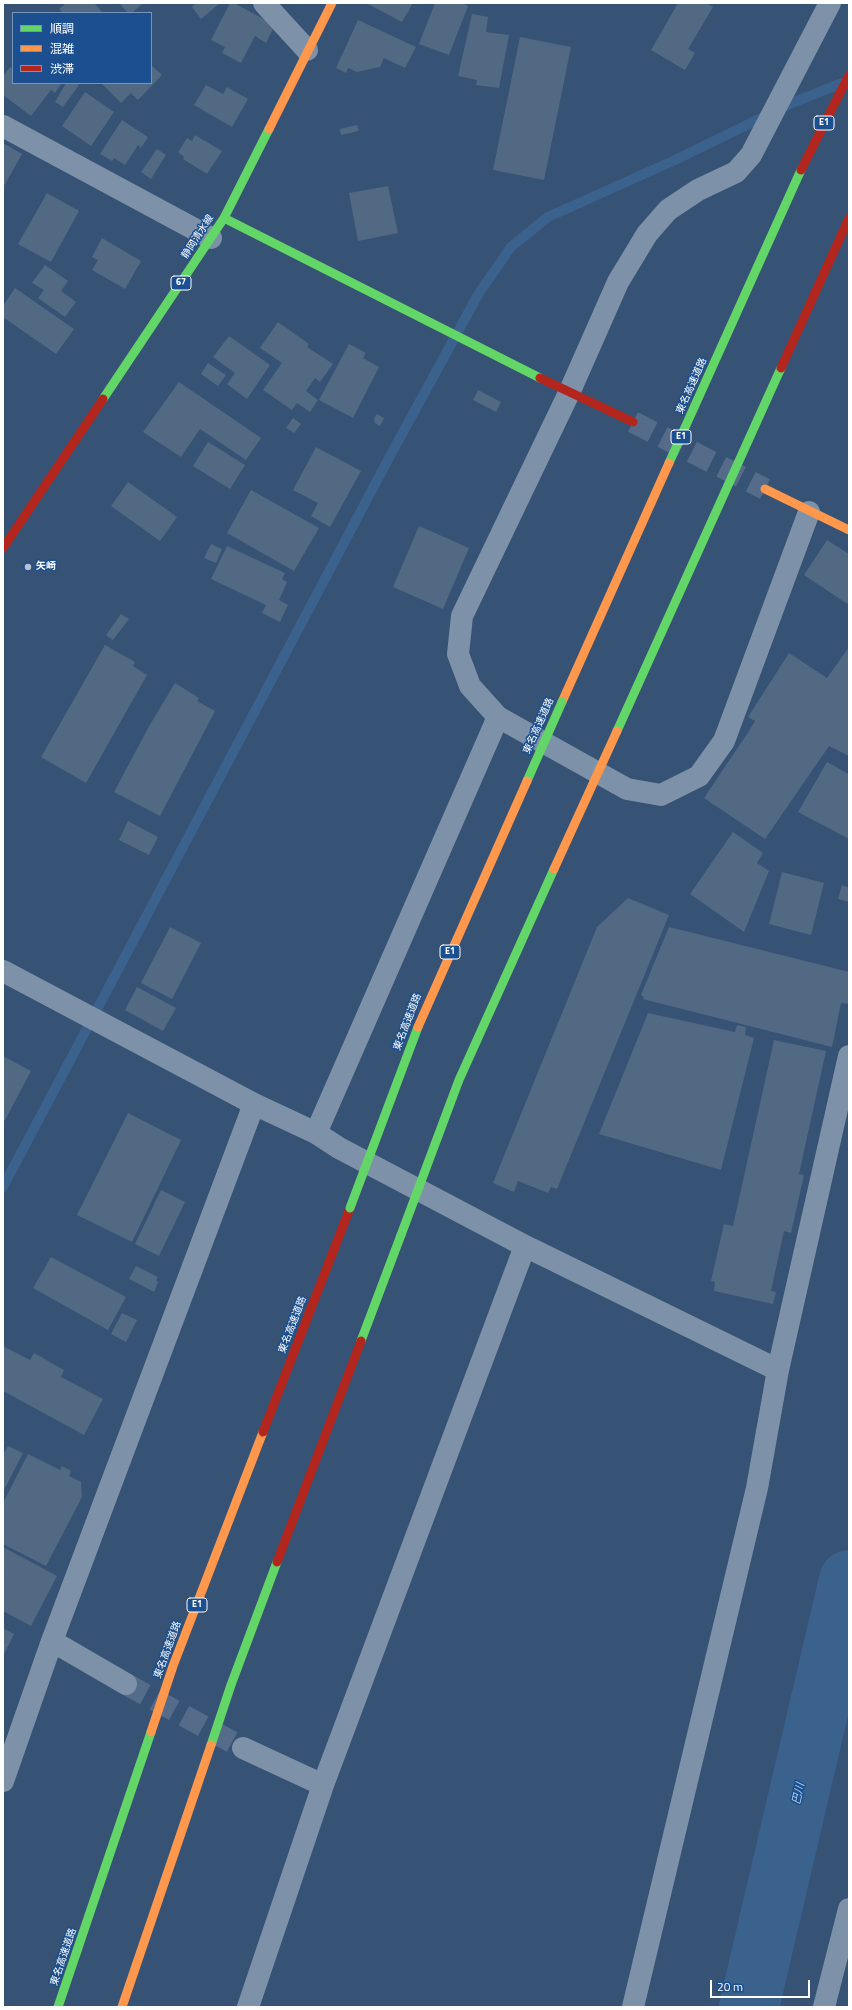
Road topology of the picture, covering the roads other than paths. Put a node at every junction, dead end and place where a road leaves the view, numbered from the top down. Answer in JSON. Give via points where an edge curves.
{"nodes":[{"id":1,"x":264,"y":3,"type":"edge"},
{"id":2,"x":332,"y":3,"type":"edge"},
{"id":3,"x":830,"y":3,"type":"edge"},
{"id":4,"x":307,"y":50,"type":"junction"},
{"id":5,"x":849,"y":74,"type":"edge"},
{"id":6,"x":3,"y":126,"type":"edge"},
{"id":7,"x":224,"y":218,"type":"junction"},
{"id":8,"x":849,"y":218,"type":"edge"},
{"id":9,"x":211,"y":238,"type":"junction"},
{"id":10,"x":569,"y":393,"type":"junction"},
{"id":11,"x":633,"y":422,"type":"tunnel mouth"},
{"id":12,"x":765,"y":489,"type":"tunnel mouth"},
{"id":13,"x":809,"y":512,"type":"junction"},
{"id":14,"x":849,"y":530,"type":"edge"},
{"id":15,"x":3,"y":548,"type":"edge"},
{"id":16,"x":498,"y":717,"type":"junction"},
{"id":17,"x":3,"y":971,"type":"edge"},
{"id":18,"x":849,"y":1056,"type":"edge"},
{"id":19,"x":254,"y":1104,"type":"junction"},
{"id":20,"x":316,"y":1133,"type":"junction"},
{"id":21,"x":526,"y":1246,"type":"junction"},
{"id":22,"x":778,"y":1370,"type":"junction"},
{"id":23,"x":52,"y":1641,"type":"junction"},
{"id":24,"x":126,"y":1684,"type":"tunnel mouth"},
{"id":25,"x":243,"y":1748,"type":"tunnel mouth"},
{"id":26,"x":3,"y":1781,"type":"edge"},
{"id":27,"x":323,"y":1784,"type":"junction"},
{"id":28,"x":849,"y":1909,"type":"edge"},
{"id":29,"x":58,"y":2007,"type":"edge"},
{"id":30,"x":122,"y":2007,"type":"edge"},
{"id":31,"x":248,"y":2007,"type":"edge"},
{"id":32,"x":633,"y":2007,"type":"edge"},
{"id":33,"x":824,"y":2007,"type":"edge"}],
"edges":[{"from":1,"to":4,"type":"street"},
{"from":2,"to":4,"type":"main road","name":"静岡清水線","number":"67"},
{"from":3,"to":10,"type":"street","via":[[750,155],[736,172],[698,190],[668,210],[647,234],[618,282]]},
{"from":4,"to":7,"type":"main road","name":"静岡清水線","number":"67"},
{"from":5,"to":29,"type":"main road","name":"東名高速道路","number":"E1","bridge":true,"via":[[800,172],[426,1005],[174,1666]]},
{"from":6,"to":9,"type":"street"},
{"from":7,"to":9,"type":"main road","name":"静岡清水線","number":"67"},
{"from":7,"to":10,"type":"main road"},
{"from":8,"to":30,"type":"main road","bridge":true,"via":[[459,1080],[231,1685]]},
{"from":9,"to":15,"type":"main road","name":"静岡清水線","number":"67"},
{"from":10,"to":11,"type":"main road"},
{"from":10,"to":16,"type":"street","via":[[462,616],[458,654],[470,686]]},
{"from":12,"to":13,"type":"main road"},
{"from":13,"to":14,"type":"main road"},
{"from":13,"to":16,"type":"street","via":[[724,741],[700,776],[662,795],[627,789]]},
{"from":16,"to":20,"type":"street"},
{"from":17,"to":19,"type":"street"},
{"from":18,"to":22,"type":"street"},
{"from":19,"to":20,"type":"street"},
{"from":19,"to":23,"type":"street"},
{"from":20,"to":21,"type":"street","via":[[339,1148]]},
{"from":21,"to":22,"type":"street"},
{"from":21,"to":27,"type":"street"},
{"from":22,"to":32,"type":"street","via":[[757,1488]]},
{"from":23,"to":24,"type":"street"},
{"from":23,"to":26,"type":"street"},
{"from":25,"to":27,"type":"street"},
{"from":27,"to":31,"type":"street"},
{"from":28,"to":33,"type":"street"}]}
